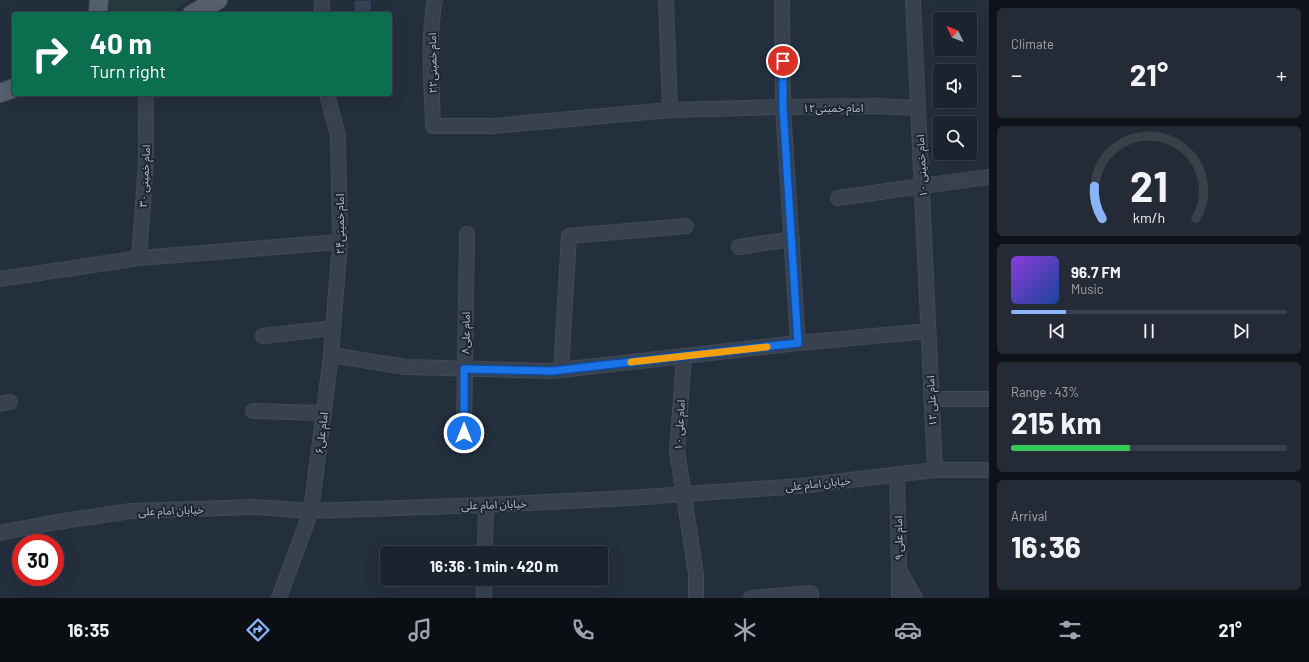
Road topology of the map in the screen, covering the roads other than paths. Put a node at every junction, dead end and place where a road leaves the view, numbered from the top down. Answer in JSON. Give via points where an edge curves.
{"nodes":[{"id":1,"x":200,"y":0,"type":"edge"},
{"id":2,"x":218,"y":0,"type":"edge"},
{"id":3,"x":322,"y":0,"type":"edge"},
{"id":4,"x":435,"y":0,"type":"edge"},
{"id":5,"x":666,"y":0,"type":"edge"},
{"id":6,"x":782,"y":0,"type":"edge"},
{"id":7,"x":913,"y":0,"type":"edge"},
{"id":8,"x":191,"y":12,"type":"edge"},
{"id":9,"x":196,"y":12,"type":"edge"},
{"id":10,"x":322,"y":12,"type":"edge"},
{"id":11,"x":12,"y":89,"type":"edge"},
{"id":12,"x":0,"y":93,"type":"edge"},
{"id":13,"x":146,"y":96,"type":"edge"},
{"id":14,"x":328,"y":96,"type":"edge"},
{"id":15,"x":783,"y":107,"type":"junction"},
{"id":16,"x":918,"y":108,"type":"junction"},
{"id":17,"x":670,"y":110,"type":"junction"},
{"id":18,"x":433,"y":126,"type":"joint"},
{"id":19,"x":989,"y":177,"type":"edge"},
{"id":20,"x":922,"y":186,"type":"junction"},
{"id":21,"x":838,"y":198,"type":"dead end"},
{"id":22,"x":686,"y":226,"type":"dead end"},
{"id":23,"x":467,"y":234,"type":"dead end"},
{"id":24,"x":792,"y":239,"type":"junction"},
{"id":25,"x":340,"y":242,"type":"junction"},
{"id":26,"x":739,"y":247,"type":"dead end"},
{"id":27,"x":138,"y":258,"type":"junction"},
{"id":28,"x":0,"y":279,"type":"edge"},
{"id":29,"x":333,"y":328,"type":"junction"},
{"id":30,"x":928,"y":331,"type":"junction"},
{"id":31,"x":264,"y":336,"type":"dead end"},
{"id":32,"x":798,"y":343,"type":"junction"},
{"id":33,"x":331,"y":355,"type":"junction"},
{"id":34,"x":684,"y":356,"type":"junction"},
{"id":35,"x":464,"y":369,"type":"junction"},
{"id":36,"x":561,"y":370,"type":"junction"},
{"id":37,"x":931,"y":399,"type":"junction"},
{"id":38,"x":989,"y":399,"type":"edge"},
{"id":39,"x":253,"y":411,"type":"dead end"},
{"id":40,"x":324,"y":413,"type":"junction"},
{"id":41,"x":464,"y":433,"type":"dead end"},
{"id":42,"x":935,"y":470,"type":"junction"},
{"id":43,"x":989,"y":470,"type":"edge"},
{"id":44,"x":896,"y":474,"type":"junction"},
{"id":45,"x":683,"y":494,"type":"junction"},
{"id":46,"x":486,"y":505,"type":"junction"},
{"id":47,"x":311,"y":511,"type":"junction"},
{"id":48,"x":0,"y":533,"type":"edge"},
{"id":49,"x":485,"y":546,"type":"edge"},
{"id":50,"x":899,"y":570,"type":"junction"},
{"id":51,"x":484,"y":586,"type":"edge"},
{"id":52,"x":279,"y":598,"type":"edge"},
{"id":53,"x":484,"y":598,"type":"edge"},
{"id":54,"x":696,"y":598,"type":"edge"},
{"id":55,"x":751,"y":598,"type":"edge"},
{"id":56,"x":811,"y":598,"type":"edge"},
{"id":57,"x":899,"y":598,"type":"edge"},
{"id":58,"x":915,"y":598,"type":"edge"}],
"edges":[{"from":1,"to":8,"type":"main road"},
{"from":2,"to":9,"type":"main road"},
{"from":3,"to":10,"type":"street"},
{"from":4,"to":18,"type":"street","name":"امام خمینی۲۲","via":[[431,18],[430,50]]},
{"from":5,"to":17,"type":"street"},
{"from":6,"to":15,"type":"street"},
{"from":7,"to":16,"type":"street","name":"امام خمینی ۱۰"},
{"from":11,"to":12,"type":"main road"},
{"from":13,"to":27,"type":"street","name":"امام خمینی ۳۰","via":[[146,162]]},
{"from":14,"to":25,"type":"street","name":"امام خمینی۲۴","via":[[338,136]]},
{"from":15,"to":16,"type":"street","name":"امام خمینی۱۲"},
{"from":15,"to":17,"type":"street","name":"امام خمینی۱۲"},
{"from":15,"to":24,"type":"street"},
{"from":16,"to":20,"type":"street","name":"امام خمینی ۱۰"},
{"from":17,"to":18,"type":"street","name":"امام خمینی۱۲","via":[[493,126]]},
{"from":19,"to":20,"type":"street"},
{"from":20,"to":21,"type":"street"},
{"from":20,"to":30,"type":"street","name":"امام خمینی ۱۰"},
{"from":22,"to":36,"type":"street","via":[[569,236]]},
{"from":23,"to":35,"type":"street","name":"امام علی۸"},
{"from":24,"to":26,"type":"street"},
{"from":24,"to":32,"type":"street"},
{"from":25,"to":27,"type":"street"},
{"from":25,"to":29,"type":"street","name":"امام خمینی۲۴"},
{"from":27,"to":28,"type":"street"},
{"from":29,"to":31,"type":"street"},
{"from":29,"to":33,"type":"street","name":"امام خمینی۲۴"},
{"from":30,"to":32,"type":"street"},
{"from":30,"to":37,"type":"street","name":"امام علی ۱۲"},
{"from":32,"to":34,"type":"street"},
{"from":33,"to":35,"type":"street","via":[[406,367]]},
{"from":33,"to":40,"type":"street","name":"امام علی۶"},
{"from":34,"to":36,"type":"street"},
{"from":34,"to":45,"type":"street","name":"امام علی ۱۰","via":[[677,451]]},
{"from":35,"to":36,"type":"street"},
{"from":35,"to":41,"type":"street","name":"امام علی۸"},
{"from":37,"to":38,"type":"street"},
{"from":37,"to":42,"type":"street","name":"امام علی ۱۲"},
{"from":39,"to":40,"type":"street"},
{"from":40,"to":47,"type":"street","name":"امام علی۶"},
{"from":42,"to":43,"type":"street","name":"خیابان امام علی"},
{"from":42,"to":44,"type":"street","name":"خیابان امام علی"},
{"from":44,"to":45,"type":"street","name":"خیابان امام علی","via":[[800,486]]},
{"from":44,"to":50,"type":"street","name":"امام علی ۹"},
{"from":45,"to":46,"type":"street","name":"خیابان امام علی"},
{"from":45,"to":54,"type":"street","name":"امام علی ۱۰","via":[[696,574]]},
{"from":46,"to":47,"type":"street","name":"خیابان امام علی"},
{"from":46,"to":49,"type":"street"},
{"from":47,"to":48,"type":"street","name":"خیابان امام علی","via":[[255,507],[131,512]]},
{"from":47,"to":52,"type":"street","name":"امام علی۶"},
{"from":50,"to":57,"type":"street"},
{"from":50,"to":58,"type":"street","name":"امام علی ۹"},
{"from":51,"to":53,"type":"street"},
{"from":55,"to":56,"type":"street","via":[[811,593]]}]}
